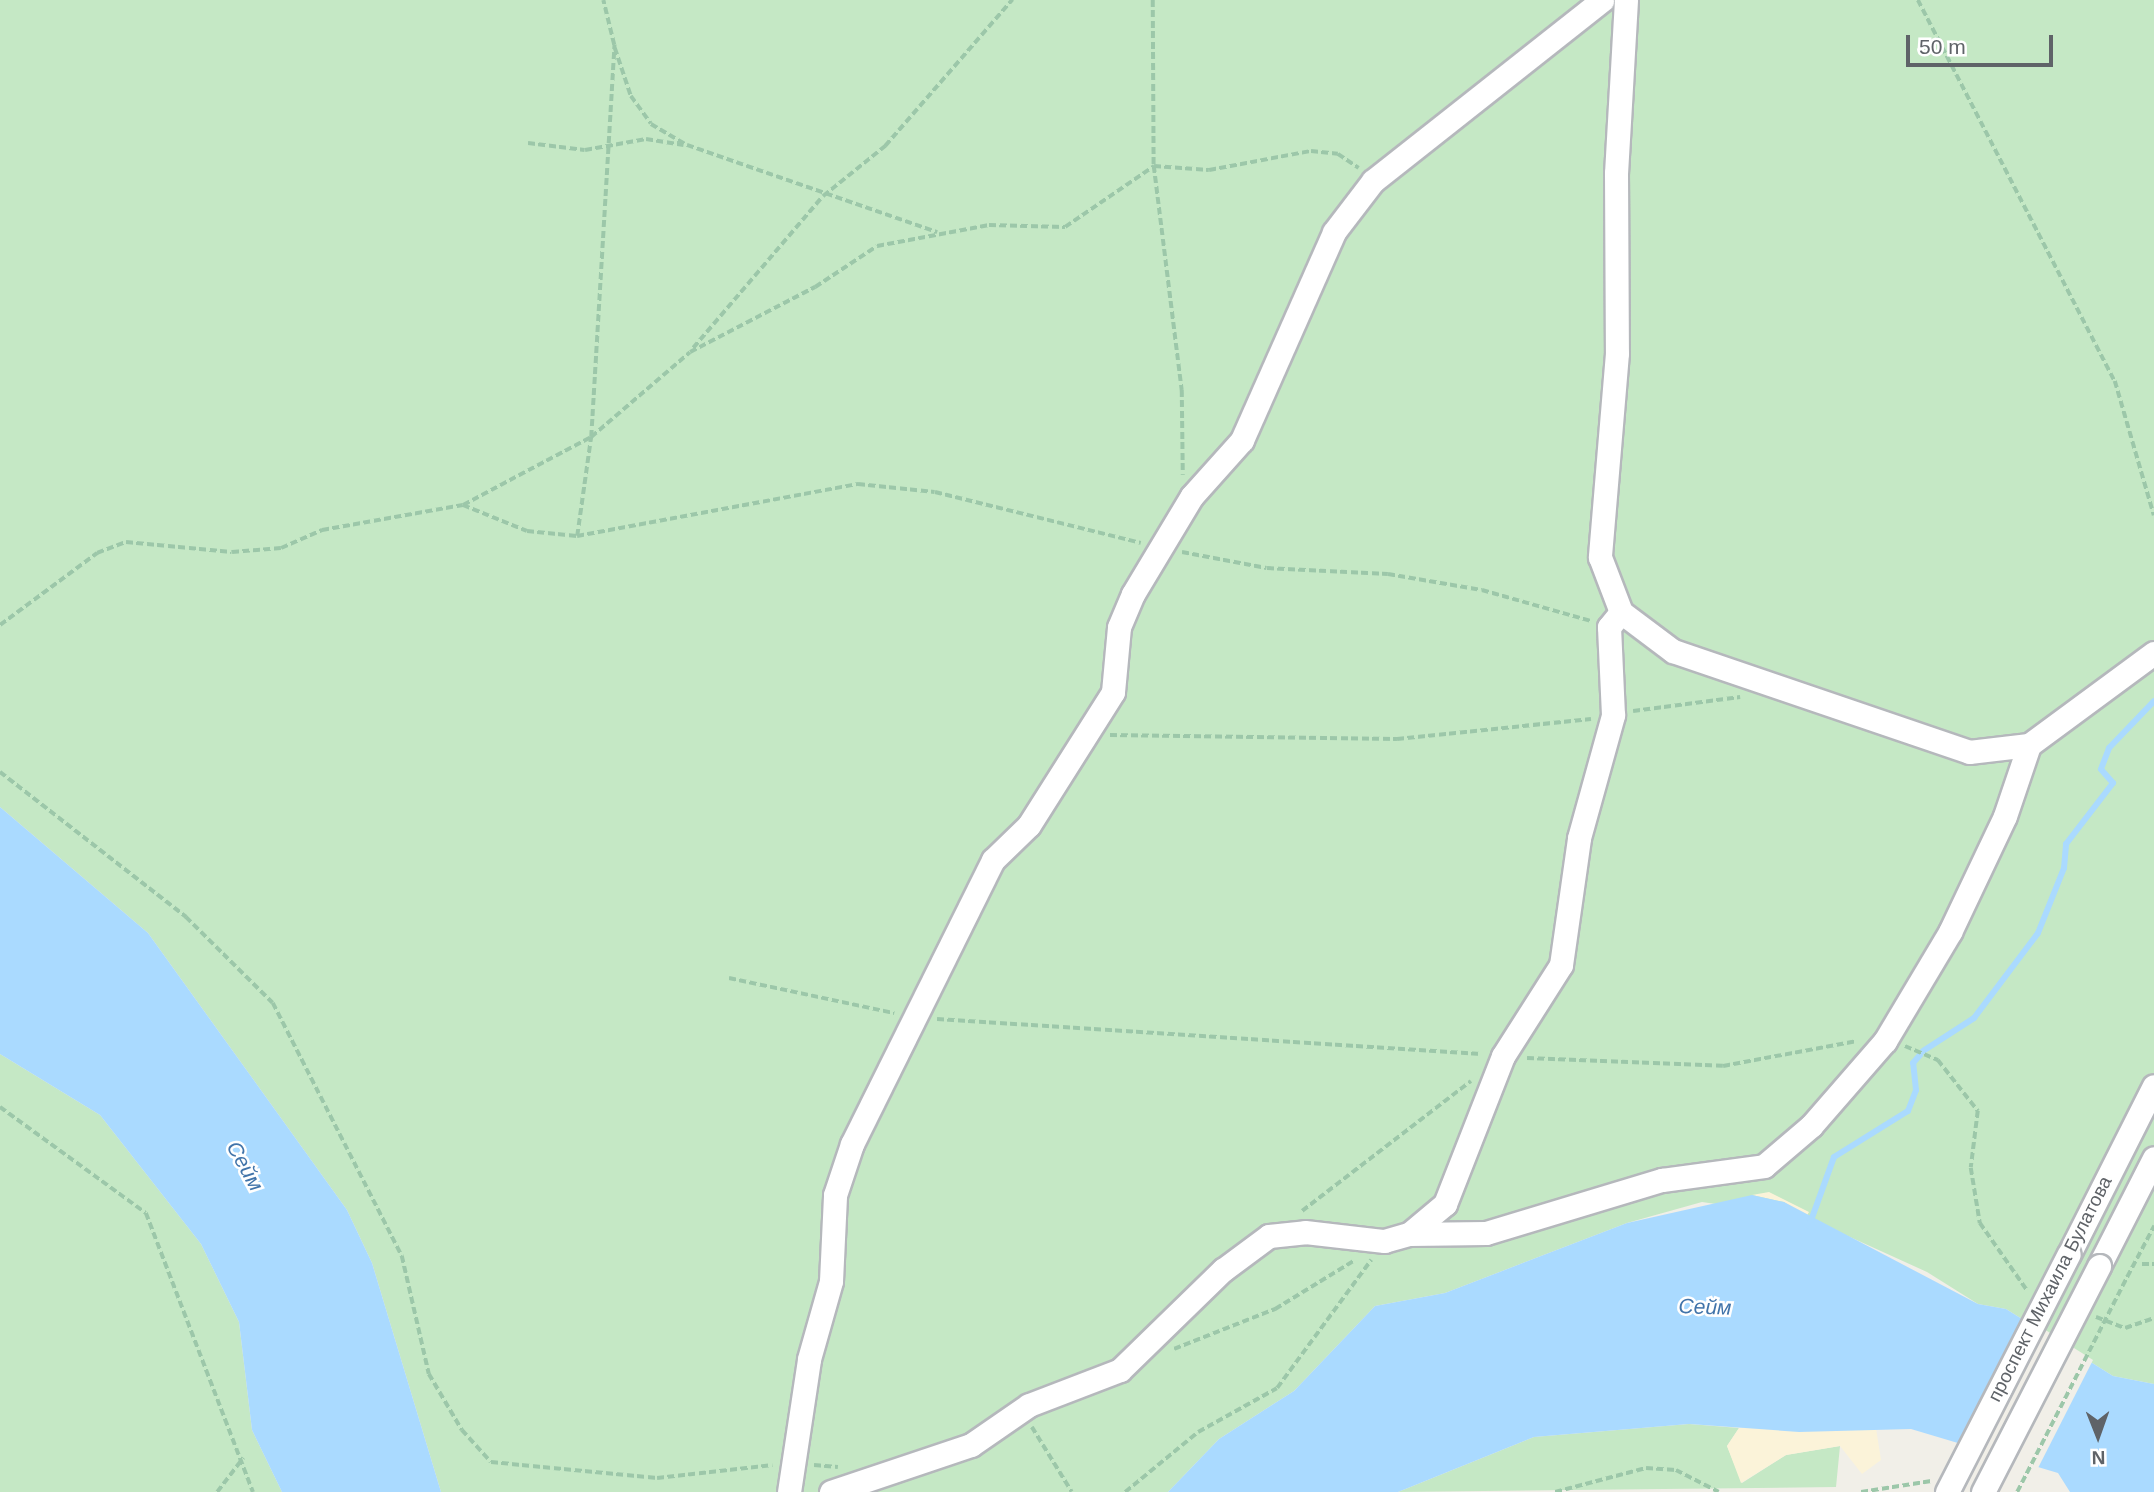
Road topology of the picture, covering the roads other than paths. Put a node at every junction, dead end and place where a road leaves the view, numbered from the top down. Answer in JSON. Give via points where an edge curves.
{"nodes":[{"id":1,"x":1602,"y":0,"type":"edge"},
{"id":2,"x":1626,"y":0,"type":"edge"},
{"id":3,"x":1615,"y":620,"type":"junction"},
{"id":4,"x":2154,"y":653,"type":"edge"},
{"id":5,"x":2029,"y":745,"type":"junction"},
{"id":6,"x":2154,"y":1086,"type":"edge"},
{"id":7,"x":2154,"y":1158,"type":"edge"},
{"id":8,"x":1409,"y":1234,"type":"junction"},
{"id":9,"x":789,"y":1492,"type":"edge"},
{"id":10,"x":831,"y":1492,"type":"edge"},
{"id":11,"x":1947,"y":1492,"type":"edge"},
{"id":12,"x":1983,"y":1492,"type":"edge"}],
"edges":[{"from":1,"to":9,"type":"street","via":[[1374,180],[1334,232],[1242,440],[1192,496],[1124,616],[1113,692],[1029,825],[993,860],[852,1144],[835,1195],[831,1281],[808,1359]]},
{"from":2,"to":3,"type":"street","via":[[1616,173],[1617,353],[1600,557]]},
{"from":3,"to":5,"type":"street","via":[[1673,651],[1969,752]]},
{"from":3,"to":8,"type":"street","via":[[1613,715],[1579,838],[1561,965],[1503,1056],[1445,1204]]},
{"from":4,"to":5,"type":"street"},
{"from":5,"to":8,"type":"street","via":[[2005,816],[1950,932],[1885,1041],[1811,1126],[1764,1166],[1662,1180],[1486,1233]]},
{"from":6,"to":11,"type":"street","name":"проспект Михаила Булатова","bridge":true},
{"from":7,"to":12,"type":"street","name":"проспект Михаила Булатова","bridge":true},
{"from":8,"to":10,"type":"street","via":[[1384,1241],[1306,1231],[1269,1236],[1223,1270],[1120,1370],[1011,1417],[971,1445]]}]}
